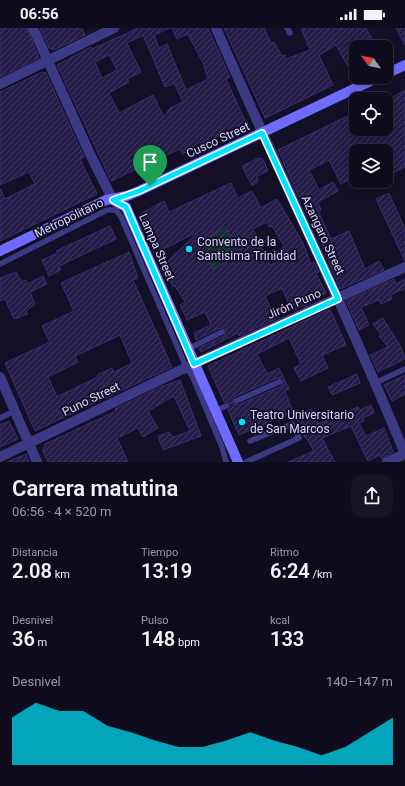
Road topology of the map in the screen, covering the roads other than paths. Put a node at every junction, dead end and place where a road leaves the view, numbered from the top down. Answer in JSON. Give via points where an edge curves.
{"nodes":[{"id":1,"x":34,"y":28,"type":"edge"},
{"id":2,"x":114,"y":28,"type":"edge"},
{"id":3,"x":216,"y":28,"type":"edge"},
{"id":4,"x":47,"y":60,"type":"junction"},
{"id":5,"x":405,"y":65,"type":"edge"},
{"id":6,"x":393,"y":71,"type":"edge"},
{"id":7,"x":5,"y":84,"type":"edge"},
{"id":8,"x":364,"y":84,"type":"edge"},
{"id":9,"x":262,"y":133,"type":"junction"},
{"id":10,"x":113,"y":200,"type":"junction"},
{"id":11,"x":0,"y":252,"type":"edge"},
{"id":12,"x":0,"y":264,"type":"edge"},
{"id":13,"x":405,"y":267,"type":"edge"},
{"id":14,"x":338,"y":299,"type":"junction"},
{"id":15,"x":222,"y":332,"type":"dead end"},
{"id":16,"x":188,"y":349,"type":"junction"},
{"id":17,"x":191,"y":365,"type":"junction"},
{"id":18,"x":405,"y":369,"type":"edge"},
{"id":19,"x":0,"y":377,"type":"edge"},
{"id":20,"x":279,"y":382,"type":"dead end"},
{"id":21,"x":376,"y":383,"type":"junction"},
{"id":22,"x":236,"y":401,"type":"dead end"},
{"id":23,"x":226,"y":406,"type":"dead end"},
{"id":24,"x":15,"y":411,"type":"junction"},
{"id":25,"x":215,"y":411,"type":"junction"},
{"id":26,"x":0,"y":418,"type":"edge"},
{"id":27,"x":250,"y":441,"type":"dead end"},
{"id":28,"x":29,"y":443,"type":"junction"},
{"id":29,"x":222,"y":446,"type":"junction"},
{"id":30,"x":405,"y":454,"type":"edge"},
{"id":31,"x":0,"y":457,"type":"edge"},
{"id":32,"x":37,"y":462,"type":"edge"},
{"id":33,"x":226,"y":462,"type":"edge"},
{"id":34,"x":231,"y":462,"type":"edge"},
{"id":35,"x":238,"y":462,"type":"edge"},
{"id":36,"x":246,"y":462,"type":"edge"},
{"id":37,"x":387,"y":462,"type":"edge"}],
"edges":[{"from":1,"to":4,"type":"street","name":"Lampa Street"},
{"from":2,"to":4,"type":"street"},
{"from":3,"to":9,"type":"street","name":"Azangaro Street"},
{"from":4,"to":7,"type":"street","via":[[18,79]]},
{"from":4,"to":10,"type":"street","name":"Lampa Street","via":[[72,122]]},
{"from":5,"to":6,"type":"street"},
{"from":8,"to":9,"type":"street","name":"Cusco Street"},
{"from":9,"to":10,"type":"street","name":"Cusco Street","via":[[139,191]]},
{"from":9,"to":14,"type":"street","name":"Azangaro Street"},
{"from":10,"to":11,"type":"street","name":"Cusco Street","via":[[106,200]]},
{"from":10,"to":16,"type":"street","name":"Lampa Street","via":[[126,207]]},
{"from":12,"to":17,"type":"lane","name":"Metropolitano","via":[[107,210],[116,210]]},
{"from":13,"to":14,"type":"street","name":"Jirón Puno"},
{"from":14,"to":17,"type":"street","name":"Jirón Puno"},
{"from":14,"to":21,"type":"street","name":"Azangaro Street"},
{"from":15,"to":16,"type":"lane"},
{"from":16,"to":17,"type":"street","name":"Lampa Street"},
{"from":17,"to":25,"type":"street","name":"Lampa Street"},
{"from":17,"to":28,"type":"street","name":"Puno Street"},
{"from":17,"to":29,"type":"lane","name":"Metropolitano"},
{"from":18,"to":21,"type":"lane"},
{"from":19,"to":24,"type":"street"},
{"from":20,"to":22,"type":"lane"},
{"from":21,"to":30,"type":"street","name":"Azangaro Street"},
{"from":23,"to":25,"type":"lane"},
{"from":24,"to":26,"type":"lane"},
{"from":24,"to":28,"type":"street"},
{"from":25,"to":35,"type":"street","name":"Lampa Street"},
{"from":27,"to":36,"type":"lane","via":[[292,424],[299,438]]},
{"from":28,"to":31,"type":"street","name":"Puno Street"},
{"from":28,"to":32,"type":"street"},
{"from":29,"to":33,"type":"lane","name":"Metropolitano"},
{"from":29,"to":34,"type":"lane"},
{"from":30,"to":37,"type":"street"}]}
